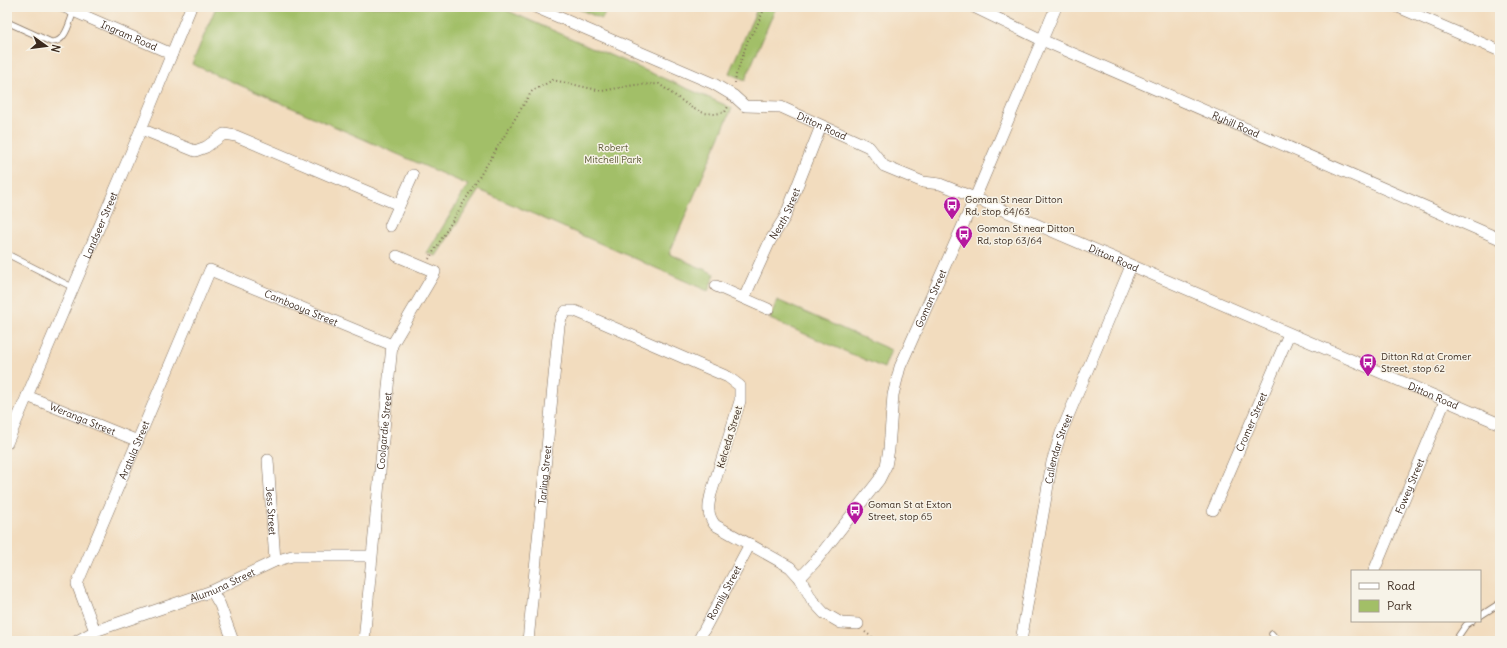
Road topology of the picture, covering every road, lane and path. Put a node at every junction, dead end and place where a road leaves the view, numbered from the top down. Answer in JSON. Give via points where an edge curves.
{"nodes":[{"id":1,"x":191,"y":7,"type":"edge"},
{"id":2,"x":536,"y":7,"type":"edge"},
{"id":3,"x":765,"y":7,"type":"edge"},
{"id":4,"x":974,"y":7,"type":"edge"},
{"id":5,"x":1056,"y":7,"type":"edge"},
{"id":6,"x":1398,"y":7,"type":"edge"},
{"id":7,"x":69,"y":9,"type":"edge"},
{"id":8,"x":7,"y":22,"type":"edge"},
{"id":9,"x":1042,"y":40,"type":"junction"},
{"id":10,"x":1500,"y":51,"type":"edge"},
{"id":11,"x":172,"y":54,"type":"junction"},
{"id":12,"x":734,"y":96,"type":"junction"},
{"id":13,"x":821,"y":126,"type":"junction"},
{"id":14,"x":141,"y":129,"type":"junction"},
{"id":15,"x":413,"y":175,"type":"dead end"},
{"id":16,"x":975,"y":198,"type":"junction"},
{"id":17,"x":399,"y":205,"type":"junction"},
{"id":18,"x":390,"y":226,"type":"dead end"},
{"id":19,"x":1500,"y":239,"type":"edge"},
{"id":20,"x":7,"y":254,"type":"edge"},
{"id":21,"x":397,"y":256,"type":"dead end"},
{"id":22,"x":1131,"y":266,"type":"junction"},
{"id":23,"x":424,"y":268,"type":"junction"},
{"id":24,"x":210,"y":270,"type":"joint"},
{"id":25,"x":716,"y":286,"type":"dead end"},
{"id":26,"x":74,"y":288,"type":"junction"},
{"id":27,"x":744,"y":298,"type":"junction"},
{"id":28,"x":768,"y":309,"type":"dead end"},
{"id":29,"x":566,"y":312,"type":"joint"},
{"id":30,"x":1289,"y":334,"type":"junction"},
{"id":31,"x":392,"y":345,"type":"junction"},
{"id":32,"x":27,"y":396,"type":"junction"},
{"id":33,"x":1445,"y":400,"type":"junction"},
{"id":34,"x":1500,"y":424,"type":"edge"},
{"id":35,"x":138,"y":441,"type":"junction"},
{"id":36,"x":7,"y":443,"type":"edge"},
{"id":37,"x":268,"y":460,"type":"dead end"},
{"id":38,"x":1213,"y":510,"type":"dead end"},
{"id":39,"x":750,"y":544,"type":"junction"},
{"id":40,"x":371,"y":556,"type":"junction"},
{"id":41,"x":275,"y":561,"type":"junction"},
{"id":42,"x":1374,"y":570,"type":"edge"},
{"id":43,"x":800,"y":578,"type":"junction"},
{"id":44,"x":212,"y":591,"type":"junction"},
{"id":45,"x":1500,"y":603,"type":"edge"},
{"id":46,"x":1481,"y":615,"type":"edge"},
{"id":47,"x":1470,"y":622,"type":"edge"},
{"id":48,"x":858,"y":624,"type":"joint"},
{"id":49,"x":95,"y":631,"type":"junction"},
{"id":50,"x":1272,"y":634,"type":"dead end"},
{"id":51,"x":77,"y":641,"type":"edge"},
{"id":52,"x":233,"y":641,"type":"edge"},
{"id":53,"x":364,"y":641,"type":"edge"},
{"id":54,"x":528,"y":641,"type":"edge"},
{"id":55,"x":698,"y":641,"type":"edge"},
{"id":56,"x":877,"y":641,"type":"edge"},
{"id":57,"x":1021,"y":641,"type":"edge"},
{"id":58,"x":1278,"y":641,"type":"edge"},
{"id":59,"x":1455,"y":641,"type":"edge"}],
"edges":[{"from":1,"to":11,"type":"street","name":"Landseer Street"},
{"from":2,"to":12,"type":"street","name":"Ditton Road","via":[[714,84]]},
{"from":3,"to":12,"type":"path","via":[[748,40],[736,75]]},
{"from":4,"to":9,"type":"street","name":"Ryhill Road"},
{"from":5,"to":9,"type":"street","name":"Goman Street"},
{"from":6,"to":10,"type":"street"},
{"from":7,"to":8,"type":"lane","via":[[62,38],[57,42],[51,42]]},
{"from":7,"to":11,"type":"street","name":"Ingram Road"},
{"from":9,"to":16,"type":"street","name":"Goman Street"},
{"from":9,"to":19,"type":"street","name":"Ryhill Road"},
{"from":11,"to":14,"type":"street","name":"Landseer Street"},
{"from":12,"to":13,"type":"street","name":"Ditton Road","via":[[745,106],[781,107]]},
{"from":12,"to":23,"type":"path","via":[[725,112],[715,114],[692,108],[659,84],[634,85],[602,91],[553,80],[532,92]]},
{"from":13,"to":16,"type":"street","name":"Ditton Road","via":[[869,147],[884,166],[923,182],[940,184]]},
{"from":13,"to":27,"type":"street","name":"Neath Street","via":[[785,217],[770,241]]},
{"from":14,"to":17,"type":"street","via":[[195,151],[206,148],[224,134],[236,136]]},
{"from":14,"to":26,"type":"street","name":"Landseer Street"},
{"from":15,"to":17,"type":"street"},
{"from":16,"to":22,"type":"street","name":"Ditton Road"},
{"from":16,"to":43,"type":"street","name":"Goman Street","via":[[900,367],[893,395],[886,466],[879,480]]},
{"from":17,"to":18,"type":"street"},
{"from":20,"to":26,"type":"lane"},
{"from":21,"to":23,"type":"street"},
{"from":22,"to":30,"type":"street","name":"Ditton Road"},
{"from":22,"to":57,"type":"street","name":"Callendar Street","via":[[1061,433],[1052,462]]},
{"from":23,"to":31,"type":"street","name":"Coolgardie Street","via":[[435,272]]},
{"from":24,"to":31,"type":"street","name":"Cambooya Street"},
{"from":24,"to":35,"type":"street","name":"Aratula Street"},
{"from":25,"to":27,"type":"street"},
{"from":26,"to":32,"type":"street","name":"Landseer Street"},
{"from":27,"to":28,"type":"street"},
{"from":29,"to":39,"type":"street","name":"Kelceda Street","via":[[575,311],[594,319],[728,377],[740,386],[740,401],[708,509],[715,525]]},
{"from":29,"to":54,"type":"street","name":"Tarling Street","via":[[561,318],[560,326]]},
{"from":30,"to":33,"type":"street","name":"Ditton Road"},
{"from":30,"to":38,"type":"street","name":"Cromer Street"},
{"from":31,"to":40,"type":"street","name":"Coolgardie Street"},
{"from":32,"to":35,"type":"street","name":"Weranga Street"},
{"from":32,"to":36,"type":"street","name":"Landseer Street"},
{"from":33,"to":34,"type":"street","name":"Ditton Road"},
{"from":33,"to":42,"type":"street","name":"Fowey Street"},
{"from":35,"to":49,"type":"street","name":"Aratula Street","via":[[77,584]]},
{"from":37,"to":41,"type":"street","name":"Jess Street"},
{"from":39,"to":43,"type":"street","name":"Kelceda Street","via":[[790,567]]},
{"from":39,"to":55,"type":"street","name":"Romily Street"},
{"from":40,"to":41,"type":"street","name":"Alumuna Street","via":[[292,556]]},
{"from":40,"to":53,"type":"street","name":"Coolgardie Street"},
{"from":41,"to":44,"type":"street","name":"Alumuna Street"},
{"from":43,"to":48,"type":"street","name":"Kelceda Street","via":[[812,600],[824,613],[841,623]]},
{"from":44,"to":49,"type":"street","name":"Alumuna Street"},
{"from":44,"to":52,"type":"street"},
{"from":45,"to":46,"type":"lane"},
{"from":47,"to":59,"type":"lane"},
{"from":48,"to":56,"type":"path"},
{"from":49,"to":51,"type":"street","name":"Alumuna Street"},
{"from":50,"to":58,"type":"lane"}]}
